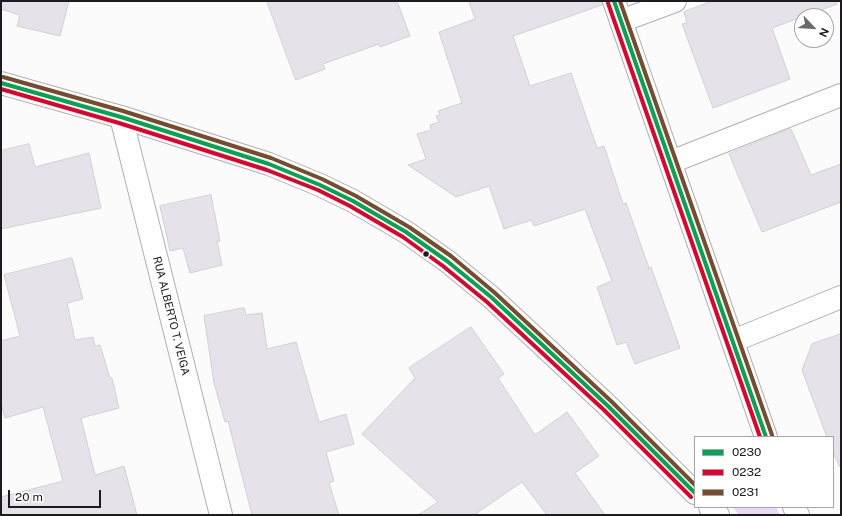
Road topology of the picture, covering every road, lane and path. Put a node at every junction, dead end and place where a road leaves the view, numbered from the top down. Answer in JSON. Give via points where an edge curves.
{"nodes":[{"id":1,"x":676,"y":1,"type":"edge"},
{"id":2,"x":618,"y":11,"type":"edge"},
{"id":3,"x":1,"y":83,"type":"edge"},
{"id":4,"x":841,"y":95,"type":"edge"},
{"id":5,"x":121,"y":117,"type":"junction"},
{"id":6,"x":671,"y":162,"type":"junction"},
{"id":7,"x":841,"y":297,"type":"edge"},
{"id":8,"x":733,"y":341,"type":"junction"},
{"id":9,"x":756,"y":408,"type":"junction"},
{"id":10,"x":750,"y":436,"type":"edge"},
{"id":11,"x":766,"y":436,"type":"edge"},
{"id":12,"x":672,"y":470,"type":"junction"},
{"id":13,"x":694,"y":476,"type":"edge"},
{"id":14,"x":694,"y":492,"type":"edge"},
{"id":15,"x":221,"y":515,"type":"edge"}],
"edges":[{"from":1,"to":2,"type":"main road"},
{"from":2,"to":6,"type":"main road"},
{"from":3,"to":5,"type":"main road"},
{"from":4,"to":6,"type":"main road"},
{"from":5,"to":12,"type":"main road","via":[[269,164],[320,184],[406,232],[491,297],[608,406]]},
{"from":5,"to":15,"type":"main road","name":"RUA ALBERTO T. VEIGA"},
{"from":6,"to":8,"type":"main road"},
{"from":7,"to":8,"type":"main road"},
{"from":8,"to":9,"type":"main road"},
{"from":9,"to":10,"type":"main road"},
{"from":9,"to":11,"type":"main road"},
{"from":12,"to":13,"type":"main road"},
{"from":12,"to":14,"type":"main road"}]}
